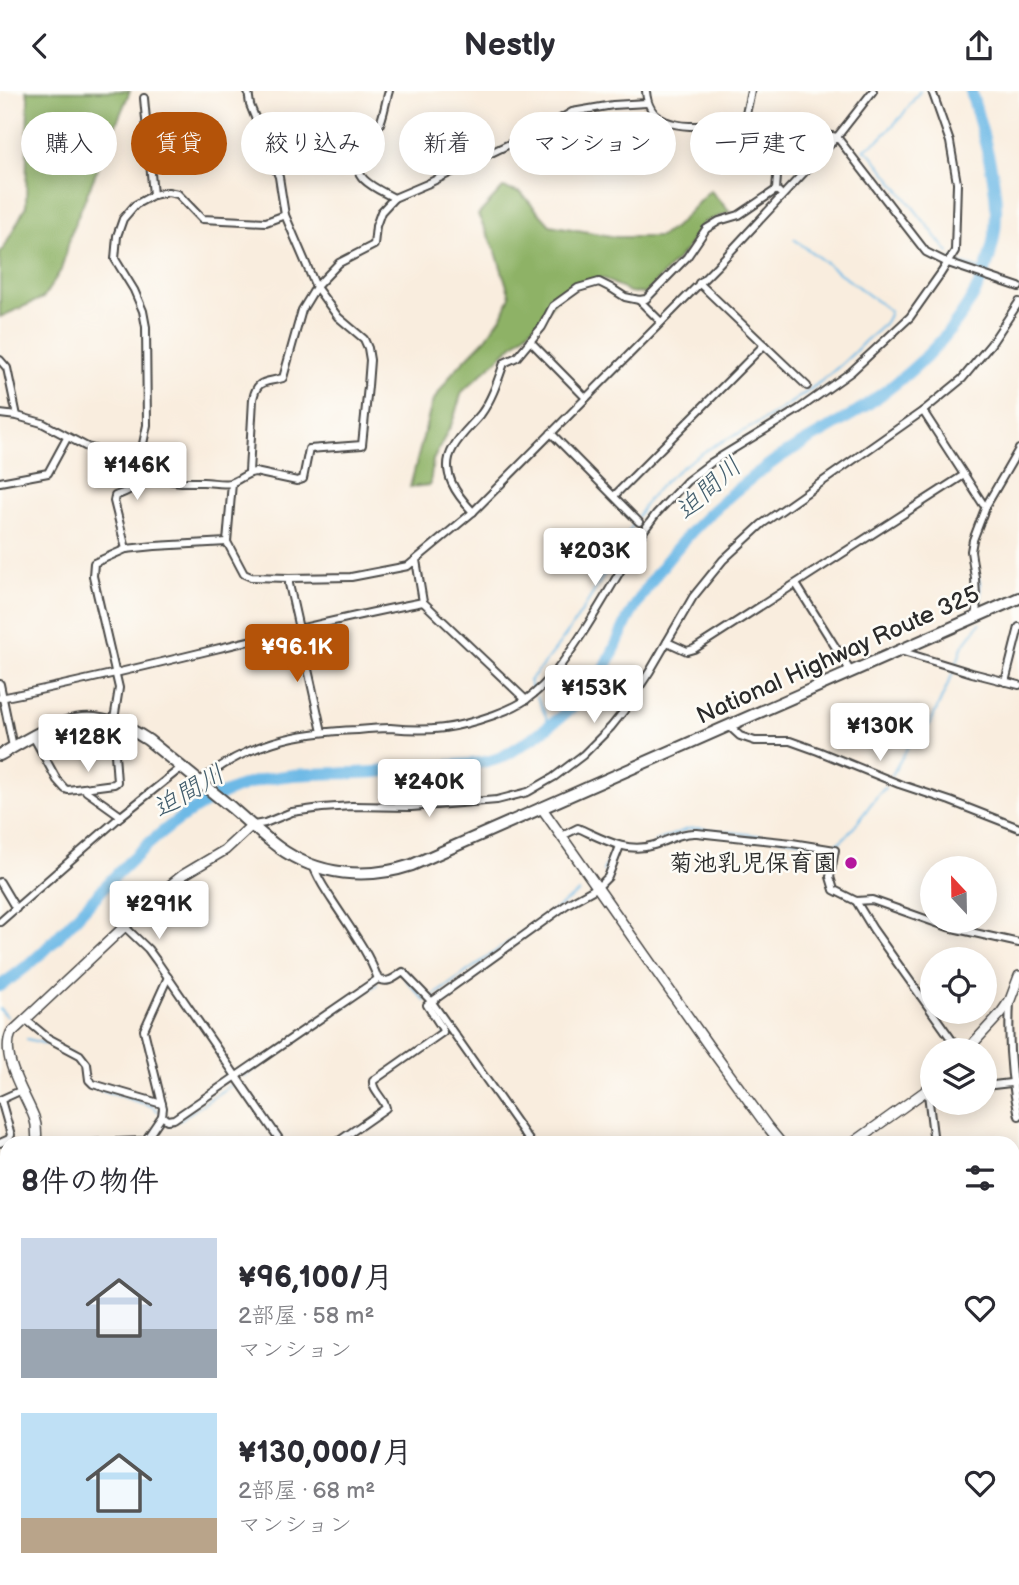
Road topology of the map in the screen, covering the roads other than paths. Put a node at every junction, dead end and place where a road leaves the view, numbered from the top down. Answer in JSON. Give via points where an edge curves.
{"nodes":[{"id":1,"x":248,"y":91,"type":"edge"},
{"id":2,"x":389,"y":91,"type":"edge"},
{"id":3,"x":646,"y":91,"type":"edge"},
{"id":4,"x":751,"y":91,"type":"edge"},
{"id":5,"x":873,"y":91,"type":"edge"},
{"id":6,"x":932,"y":91,"type":"edge"},
{"id":7,"x":144,"y":98,"type":"dead end"},
{"id":8,"x":647,"y":103,"type":"junction"},
{"id":9,"x":746,"y":112,"type":"edge"},
{"id":10,"x":690,"y":127,"type":"edge"},
{"id":11,"x":834,"y":136,"type":"edge"},
{"id":12,"x":837,"y":137,"type":"junction"},
{"id":13,"x":777,"y":175,"type":"edge"},
{"id":14,"x":776,"y":190,"type":"junction"},
{"id":15,"x":153,"y":195,"type":"junction"},
{"id":16,"x":782,"y":196,"type":"junction"},
{"id":17,"x":394,"y":198,"type":"junction"},
{"id":18,"x":285,"y":215,"type":"junction"},
{"id":19,"x":948,"y":263,"type":"junction"},
{"id":20,"x":699,"y":283,"type":"junction"},
{"id":21,"x":316,"y":287,"type":"junction"},
{"id":22,"x":1019,"y":287,"type":"edge"},
{"id":23,"x":639,"y":300,"type":"junction"},
{"id":24,"x":1019,"y":302,"type":"edge"},
{"id":25,"x":661,"y":322,"type":"junction"},
{"id":26,"x":530,"y":341,"type":"junction"},
{"id":27,"x":764,"y":345,"type":"junction"},
{"id":28,"x":0,"y":360,"type":"edge"},
{"id":29,"x":807,"y":386,"type":"dead end"},
{"id":30,"x":586,"y":398,"type":"junction"},
{"id":31,"x":923,"y":411,"type":"junction"},
{"id":32,"x":0,"y":414,"type":"edge"},
{"id":33,"x":17,"y":416,"type":"junction"},
{"id":34,"x":551,"y":433,"type":"junction"},
{"id":35,"x":67,"y":438,"type":"junction"},
{"id":36,"x":1019,"y":449,"type":"edge"},
{"id":37,"x":124,"y":457,"type":"junction"},
{"id":38,"x":140,"y":458,"type":"junction"},
{"id":39,"x":249,"y":472,"type":"junction"},
{"id":40,"x":964,"y":475,"type":"junction"},
{"id":41,"x":0,"y":482,"type":"edge"},
{"id":42,"x":232,"y":483,"type":"junction"},
{"id":43,"x":614,"y":496,"type":"junction"},
{"id":44,"x":986,"y":506,"type":"junction"},
{"id":45,"x":473,"y":512,"type":"junction"},
{"id":46,"x":639,"y":522,"type":"dead end"},
{"id":47,"x":227,"y":542,"type":"junction"},
{"id":48,"x":126,"y":549,"type":"junction"},
{"id":49,"x":416,"y":560,"type":"junction"},
{"id":50,"x":289,"y":578,"type":"junction"},
{"id":51,"x":796,"y":584,"type":"junction"},
{"id":52,"x":1019,"y":598,"type":"edge"},
{"id":53,"x":423,"y":602,"type":"junction"},
{"id":54,"x":976,"y":617,"type":"junction"},
{"id":55,"x":1019,"y":627,"type":"edge"},
{"id":56,"x":299,"y":630,"type":"junction"},
{"id":57,"x":667,"y":642,"type":"junction"},
{"id":58,"x":900,"y":651,"type":"junction"},
{"id":59,"x":851,"y":672,"type":"junction"},
{"id":60,"x":116,"y":674,"type":"junction"},
{"id":61,"x":1005,"y":682,"type":"junction"},
{"id":62,"x":0,"y":684,"type":"edge"},
{"id":63,"x":1019,"y":685,"type":"edge"},
{"id":64,"x":1,"y":698,"type":"edge"},
{"id":65,"x":526,"y":700,"type":"junction"},
{"id":66,"x":114,"y":722,"type":"junction"},
{"id":67,"x":729,"y":726,"type":"junction"},
{"id":68,"x":322,"y":733,"type":"junction"},
{"id":69,"x":33,"y":736,"type":"junction"},
{"id":70,"x":13,"y":747,"type":"junction"},
{"id":71,"x":0,"y":755,"type":"edge"},
{"id":72,"x":182,"y":767,"type":"junction"},
{"id":73,"x":201,"y":783,"type":"junction"},
{"id":74,"x":86,"y":788,"type":"junction"},
{"id":75,"x":541,"y":807,"type":"junction"},
{"id":76,"x":121,"y":816,"type":"junction"},
{"id":77,"x":252,"y":825,"type":"junction"},
{"id":78,"x":1019,"y":828,"type":"edge"},
{"id":79,"x":562,"y":837,"type":"junction"},
{"id":80,"x":620,"y":846,"type":"junction"},
{"id":81,"x":313,"y":865,"type":"junction"},
{"id":82,"x":0,"y":882,"type":"edge"},
{"id":83,"x":598,"y":887,"type":"junction"},
{"id":84,"x":856,"y":901,"type":"junction"},
{"id":85,"x":16,"y":909,"type":"junction"},
{"id":86,"x":0,"y":922,"type":"edge"},
{"id":87,"x":125,"y":927,"type":"junction"},
{"id":88,"x":1019,"y":943,"type":"edge"},
{"id":89,"x":168,"y":977,"type":"junction"},
{"id":90,"x":1019,"y":977,"type":"edge"},
{"id":91,"x":377,"y":979,"type":"junction"},
{"id":92,"x":431,"y":1001,"type":"junction"},
{"id":93,"x":1013,"y":1003,"type":"edge"},
{"id":94,"x":25,"y":1019,"type":"junction"},
{"id":95,"x":11,"y":1033,"type":"junction"},
{"id":96,"x":1,"y":1034,"type":"edge"},
{"id":97,"x":950,"y":1038,"type":"edge"},
{"id":98,"x":978,"y":1038,"type":"edge"},
{"id":99,"x":5,"y":1062,"type":"edge"},
{"id":100,"x":237,"y":1076,"type":"junction"},
{"id":101,"x":1016,"y":1083,"type":"edge"},
{"id":102,"x":997,"y":1085,"type":"edge"},
{"id":103,"x":22,"y":1090,"type":"junction"},
{"id":104,"x":920,"y":1098,"type":"edge"},
{"id":105,"x":0,"y":1100,"type":"edge"},
{"id":106,"x":162,"y":1104,"type":"junction"},
{"id":107,"x":931,"y":1115,"type":"edge"},
{"id":108,"x":162,"y":1116,"type":"junction"},
{"id":109,"x":1019,"y":1116,"type":"edge"},
{"id":110,"x":10,"y":1136,"type":"edge"},
{"id":111,"x":37,"y":1136,"type":"edge"},
{"id":112,"x":149,"y":1136,"type":"edge"},
{"id":113,"x":277,"y":1136,"type":"edge"},
{"id":114,"x":346,"y":1136,"type":"edge"},
{"id":115,"x":526,"y":1136,"type":"edge"},
{"id":116,"x":775,"y":1136,"type":"edge"},
{"id":117,"x":864,"y":1136,"type":"edge"},
{"id":118,"x":933,"y":1136,"type":"edge"}],
"edges":[{"from":1,"to":18,"type":"street","via":[[279,177]]},
{"from":2,"to":17,"type":"street","via":[[380,123],[358,156],[357,168],[369,184]]},
{"from":3,"to":8,"type":"street"},
{"from":4,"to":9,"type":"street"},
{"from":5,"to":12,"type":"street"},
{"from":6,"to":19,"type":"street","via":[[950,142],[957,183],[955,251]]},
{"from":7,"to":15,"type":"street"},
{"from":8,"to":10,"type":"street","via":[[663,120]]},
{"from":8,"to":17,"type":"street","via":[[572,112]]},
{"from":11,"to":12,"type":"street"},
{"from":12,"to":16,"type":"street"},
{"from":12,"to":19,"type":"street","via":[[926,252]]},
{"from":13,"to":14,"type":"street"},
{"from":14,"to":16,"type":"street"},
{"from":14,"to":23,"type":"street","via":[[739,215],[706,229],[687,257],[646,299]]},
{"from":15,"to":18,"type":"street","via":[[178,194],[202,219],[266,222]]},
{"from":15,"to":38,"type":"street","via":[[123,219],[115,247],[115,259],[134,290],[146,327],[147,425]]},
{"from":16,"to":20,"type":"street"},
{"from":17,"to":21,"type":"street","via":[[381,212],[373,245],[339,263]]},
{"from":18,"to":21,"type":"street"},
{"from":19,"to":22,"type":"street"},
{"from":19,"to":65,"type":"street","via":[[910,317],[851,372],[712,462],[677,491],[646,529],[566,658]]},
{"from":20,"to":25,"type":"street"},
{"from":20,"to":27,"type":"street"},
{"from":21,"to":39,"type":"street","via":[[302,310],[283,378],[258,384],[255,389]]},
{"from":21,"to":39,"type":"street","via":[[368,348],[362,445],[309,449],[303,479],[298,481]]},
{"from":23,"to":25,"type":"street"},
{"from":23,"to":26,"type":"street","via":[[599,282],[578,288],[553,306]]},
{"from":24,"to":31,"type":"street","via":[[968,373]]},
{"from":25,"to":30,"type":"street"},
{"from":26,"to":30,"type":"street"},
{"from":26,"to":45,"type":"street","via":[[517,357],[504,363],[482,412],[451,451],[449,479]]},
{"from":27,"to":29,"type":"street"},
{"from":27,"to":43,"type":"street"},
{"from":28,"to":33,"type":"street","via":[[7,368]]},
{"from":30,"to":34,"type":"street"},
{"from":31,"to":40,"type":"street"},
{"from":31,"to":57,"type":"street","via":[[744,539],[701,585]]},
{"from":32,"to":33,"type":"street"},
{"from":33,"to":35,"type":"street"},
{"from":34,"to":43,"type":"street"},
{"from":34,"to":45,"type":"street"},
{"from":35,"to":37,"type":"street"},
{"from":35,"to":41,"type":"street","via":[[48,473]]},
{"from":36,"to":44,"type":"street"},
{"from":37,"to":38,"type":"street"},
{"from":37,"to":48,"type":"street","via":[[131,488],[114,501]]},
{"from":38,"to":42,"type":"street","via":[[174,483]]},
{"from":39,"to":42,"type":"street"},
{"from":40,"to":44,"type":"street"},
{"from":40,"to":51,"type":"street"},
{"from":42,"to":47,"type":"street"},
{"from":43,"to":46,"type":"street"},
{"from":44,"to":54,"type":"street","via":[[971,551]]},
{"from":45,"to":49,"type":"street"},
{"from":47,"to":48,"type":"street"},
{"from":47,"to":50,"type":"street","via":[[244,574]]},
{"from":48,"to":60,"type":"street","via":[[94,563],[93,576]]},
{"from":49,"to":50,"type":"street","via":[[408,566],[351,577]]},
{"from":49,"to":53,"type":"street"},
{"from":50,"to":56,"type":"street"},
{"from":51,"to":57,"type":"street","via":[[689,651]]},
{"from":51,"to":59,"type":"street"},
{"from":52,"to":54,"type":"highway","name":"National Highway Route 325"},
{"from":53,"to":56,"type":"street"},
{"from":53,"to":65,"type":"street"},
{"from":54,"to":58,"type":"highway","name":"National Highway Route 325"},
{"from":55,"to":61,"type":"street"},
{"from":56,"to":60,"type":"street"},
{"from":56,"to":68,"type":"street"},
{"from":57,"to":77,"type":"street","via":[[611,727],[569,766],[528,792],[481,802],[323,808]]},
{"from":58,"to":59,"type":"highway","name":"National Highway Route 325"},
{"from":58,"to":61,"type":"street"},
{"from":59,"to":67,"type":"highway","name":"National Highway Route 325"},
{"from":60,"to":64,"type":"street"},
{"from":60,"to":66,"type":"street","via":[[119,688]]},
{"from":61,"to":63,"type":"street"},
{"from":62,"to":64,"type":"street"},
{"from":64,"to":70,"type":"street"},
{"from":65,"to":68,"type":"street","via":[[446,729]]},
{"from":66,"to":69,"type":"highway","name":"National Highway Route 325","via":[[72,720]]},
{"from":66,"to":72,"type":"highway","name":"National Highway Route 325","via":[[148,740]]},
{"from":66,"to":74,"type":"street","via":[[117,782]]},
{"from":67,"to":75,"type":"highway","name":"National Highway Route 325"},
{"from":67,"to":78,"type":"street","via":[[755,741],[790,741]]},
{"from":68,"to":73,"type":"street","via":[[262,745],[230,759]]},
{"from":69,"to":70,"type":"highway","name":"National Highway Route 325"},
{"from":69,"to":74,"type":"street","via":[[61,786]]},
{"from":70,"to":71,"type":"highway","name":"National Highway Route 325"},
{"from":72,"to":73,"type":"highway","name":"National Highway Route 325"},
{"from":72,"to":76,"type":"street"},
{"from":73,"to":77,"type":"highway","name":"National Highway Route 325"},
{"from":74,"to":76,"type":"street"},
{"from":75,"to":79,"type":"street"},
{"from":75,"to":81,"type":"highway","name":"National Highway Route 325","via":[[401,868],[354,874]]},
{"from":76,"to":85,"type":"street"},
{"from":77,"to":81,"type":"highway","name":"National Highway Route 325","via":[[280,848]]},
{"from":77,"to":87,"type":"street","via":[[225,850],[169,886]]},
{"from":79,"to":80,"type":"street","via":[[578,828]]},
{"from":79,"to":83,"type":"street"},
{"from":80,"to":83,"type":"street","via":[[608,877]]},
{"from":80,"to":84,"type":"street","via":[[647,847],[692,832],[835,850],[831,886]]},
{"from":81,"to":91,"type":"street"},
{"from":82,"to":85,"type":"street"},
{"from":83,"to":92,"type":"street"},
{"from":83,"to":116,"type":"street"},
{"from":84,"to":88,"type":"street","via":[[872,900],[948,927]]},
{"from":84,"to":97,"type":"street"},
{"from":85,"to":86,"type":"street"},
{"from":87,"to":89,"type":"street"},
{"from":87,"to":94,"type":"street"},
{"from":89,"to":100,"type":"street"},
{"from":89,"to":106,"type":"street","via":[[144,1030]]},
{"from":90,"to":93,"type":"street"},
{"from":91,"to":92,"type":"street","via":[[388,981],[403,972]]},
{"from":91,"to":100,"type":"street"},
{"from":92,"to":114,"type":"street","via":[[427,1007],[443,1032],[373,1081],[386,1108]]},
{"from":92,"to":115,"type":"street"},
{"from":93,"to":98,"type":"street"},
{"from":93,"to":101,"type":"street","via":[[1008,1038]]},
{"from":94,"to":95,"type":"street"},
{"from":94,"to":106,"type":"street","via":[[80,1055],[93,1084]]},
{"from":95,"to":96,"type":"street"},
{"from":95,"to":99,"type":"street"},
{"from":99,"to":103,"type":"street"},
{"from":100,"to":108,"type":"street","via":[[171,1121]]},
{"from":100,"to":113,"type":"street"},
{"from":101,"to":102,"type":"street"},
{"from":101,"to":109,"type":"street"},
{"from":103,"to":105,"type":"street"},
{"from":103,"to":111,"type":"street"},
{"from":104,"to":117,"type":"street"},
{"from":105,"to":110,"type":"street"},
{"from":106,"to":108,"type":"street"},
{"from":107,"to":118,"type":"street"},
{"from":108,"to":112,"type":"street"}]}
